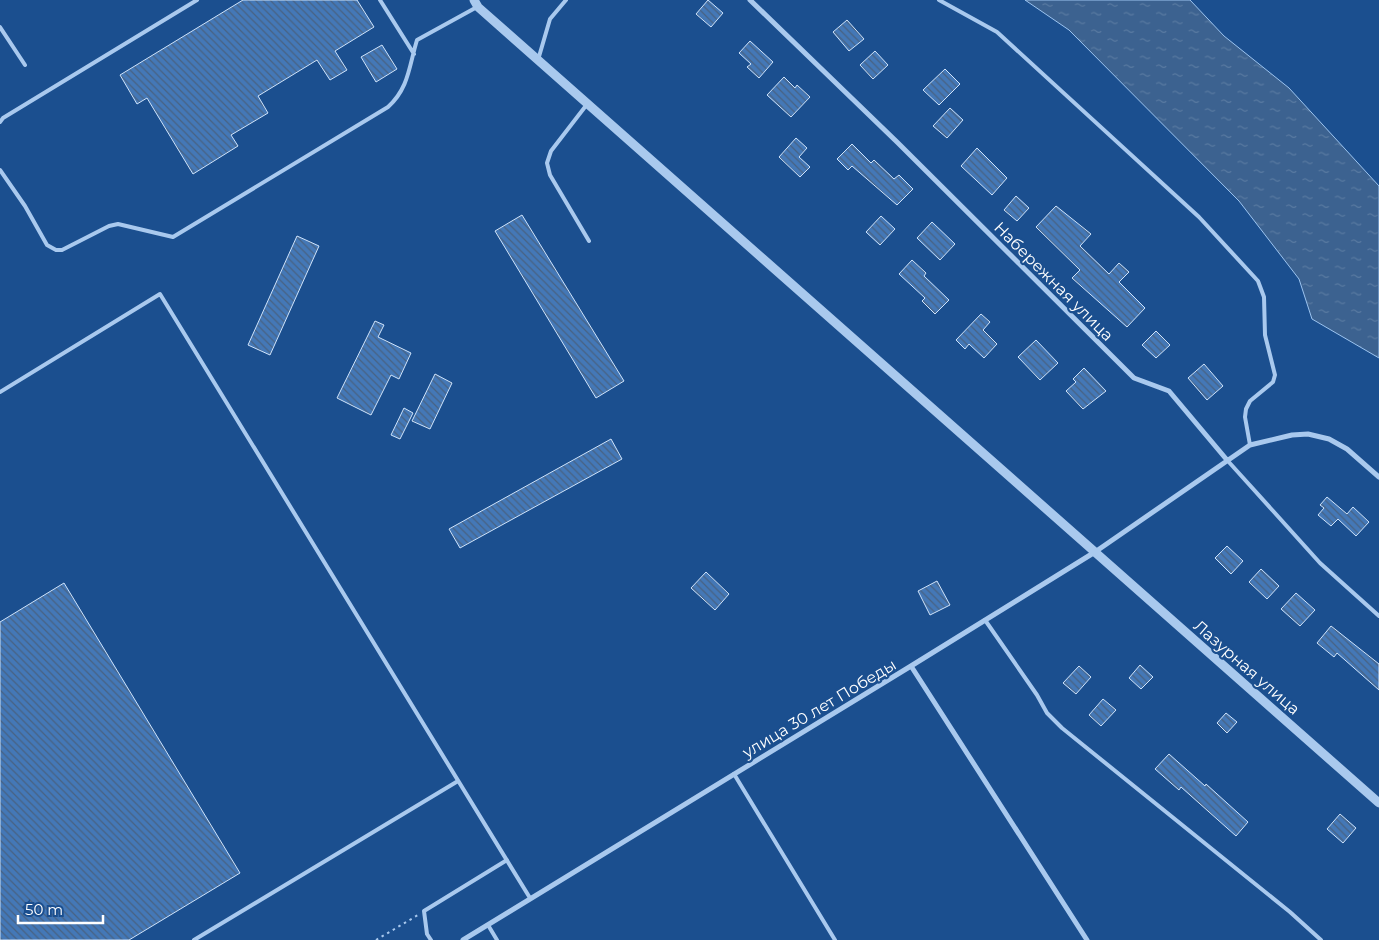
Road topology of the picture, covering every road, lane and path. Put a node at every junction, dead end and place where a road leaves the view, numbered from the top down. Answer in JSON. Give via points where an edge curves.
{"nodes":[{"id":1,"x":197,"y":0,"type":"edge"},
{"id":2,"x":380,"y":0,"type":"edge"},
{"id":3,"x":566,"y":0,"type":"edge"},
{"id":4,"x":750,"y":0,"type":"edge"},
{"id":5,"x":938,"y":0,"type":"edge"},
{"id":6,"x":476,"y":3,"type":"edge"},
{"id":7,"x":0,"y":27,"type":"edge"},
{"id":8,"x":414,"y":54,"type":"junction"},
{"id":9,"x":538,"y":60,"type":"junction"},
{"id":10,"x":25,"y":65,"type":"dead end"},
{"id":11,"x":588,"y":104,"type":"junction"},
{"id":12,"x":0,"y":122,"type":"edge"},
{"id":13,"x":0,"y":170,"type":"edge"},
{"id":14,"x":590,"y":240,"type":"dead end"},
{"id":15,"x":0,"y":392,"type":"edge"},
{"id":16,"x":1250,"y":445,"type":"junction"},
{"id":17,"x":1227,"y":460,"type":"junction"},
{"id":18,"x":1379,"y":478,"type":"edge"},
{"id":19,"x":1095,"y":552,"type":"junction"},
{"id":20,"x":1379,"y":616,"type":"edge"},
{"id":21,"x":985,"y":620,"type":"junction"},
{"id":22,"x":911,"y":666,"type":"junction"},
{"id":23,"x":734,"y":774,"type":"junction"},
{"id":24,"x":458,"y":780,"type":"junction"},
{"id":25,"x":1379,"y":803,"type":"edge"},
{"id":26,"x":507,"y":860,"type":"junction"},
{"id":27,"x":530,"y":898,"type":"junction"},
{"id":28,"x":424,"y":911,"type":"junction"},
{"id":29,"x":488,"y":924,"type":"junction"},
{"id":30,"x":194,"y":940,"type":"edge"},
{"id":31,"x":376,"y":940,"type":"edge"},
{"id":32,"x":431,"y":940,"type":"edge"},
{"id":33,"x":462,"y":940,"type":"edge"},
{"id":34,"x":497,"y":940,"type":"edge"},
{"id":35,"x":835,"y":940,"type":"edge"},
{"id":36,"x":1087,"y":940,"type":"edge"},
{"id":37,"x":1321,"y":940,"type":"edge"}],
"edges":[{"from":1,"to":12,"type":"lane"},
{"from":2,"to":8,"type":"lane"},
{"from":3,"to":9,"type":"lane","via":[[550,19]]},
{"from":4,"to":17,"type":"street","name":"Набережная улица","via":[[1134,378],[1169,391]]},
{"from":5,"to":16,"type":"lane","via":[[997,32],[1198,217],[1258,281],[1264,297],[1264,335],[1275,375],[1273,382],[1250,401],[1246,409]]},
{"from":6,"to":8,"type":"lane","via":[[418,40]]},
{"from":6,"to":9,"type":"street","name":"Лазурная улица"},
{"from":7,"to":10,"type":"lane"},
{"from":8,"to":13,"type":"lane","via":[[408,80],[388,107],[173,237],[118,224],[56,250],[47,245]]},
{"from":9,"to":11,"type":"street","name":"Лазурная улица"},
{"from":11,"to":14,"type":"lane","via":[[551,151],[547,163],[550,175]]},
{"from":11,"to":19,"type":"street","name":"Лазурная улица"},
{"from":15,"to":24,"type":"lane","via":[[160,294]]},
{"from":16,"to":17,"type":"street"},
{"from":16,"to":18,"type":"street","via":[[1292,435],[1308,434],[1329,439],[1347,449]]},
{"from":17,"to":19,"type":"street"},
{"from":17,"to":20,"type":"lane","via":[[1320,563]]},
{"from":19,"to":21,"type":"street"},
{"from":19,"to":25,"type":"street","name":"Лазурная улица"},
{"from":21,"to":22,"type":"street"},
{"from":21,"to":37,"type":"lane","via":[[1047,713],[1062,728]]},
{"from":22,"to":23,"type":"street","name":"улица 30 лет Победы"},
{"from":22,"to":36,"type":"street","name":"улица 30 лет Победы"},
{"from":23,"to":27,"type":"street","name":"улица 30 лет Победы"},
{"from":23,"to":35,"type":"lane"},
{"from":24,"to":26,"type":"lane"},
{"from":24,"to":30,"type":"lane"},
{"from":26,"to":27,"type":"lane"},
{"from":26,"to":28,"type":"lane"},
{"from":27,"to":29,"type":"street","name":"улица 30 лет Победы"},
{"from":28,"to":31,"type":"path"},
{"from":28,"to":32,"type":"lane"},
{"from":29,"to":33,"type":"street","name":"улица 30 лет Победы"},
{"from":29,"to":34,"type":"lane"}]}
